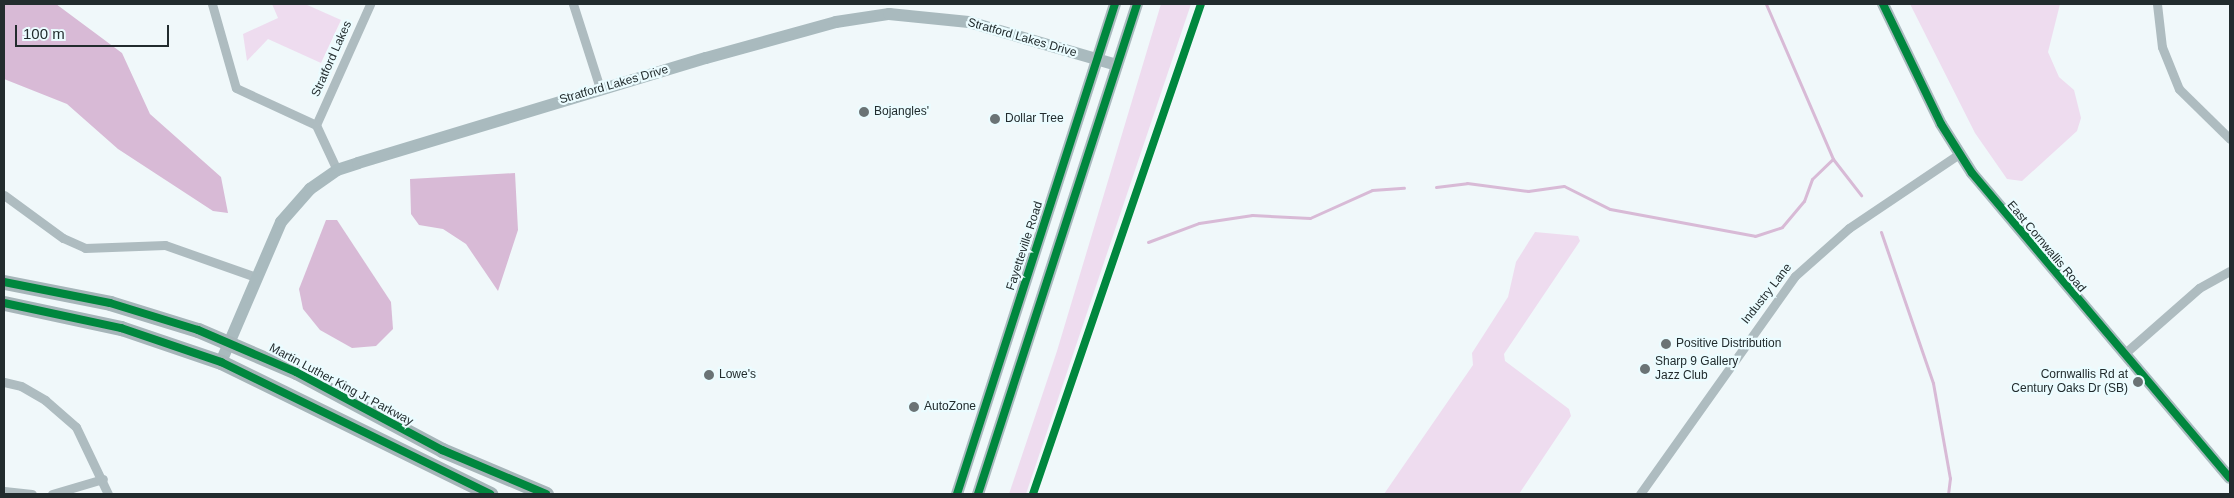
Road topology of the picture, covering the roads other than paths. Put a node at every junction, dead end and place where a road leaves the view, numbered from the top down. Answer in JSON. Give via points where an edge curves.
{"nodes":[{"id":1,"x":212,"y":4,"type":"edge"},
{"id":2,"x":370,"y":4,"type":"edge"},
{"id":3,"x":573,"y":4,"type":"edge"},
{"id":4,"x":1114,"y":4,"type":"edge"},
{"id":5,"x":1137,"y":4,"type":"edge"},
{"id":6,"x":1883,"y":4,"type":"edge"},
{"id":7,"x":2157,"y":4,"type":"edge"},
{"id":8,"x":1097,"y":59,"type":"junction"},
{"id":9,"x":1116,"y":65,"type":"junction"},
{"id":10,"x":600,"y":88,"type":"junction"},
{"id":11,"x":316,"y":125,"type":"junction"},
{"id":12,"x":2230,"y":139,"type":"edge"},
{"id":13,"x":1959,"y":154,"type":"junction"},
{"id":14,"x":337,"y":170,"type":"junction"},
{"id":15,"x":4,"y":195,"type":"edge"},
{"id":16,"x":2230,"y":271,"type":"edge"},
{"id":17,"x":256,"y":276,"type":"junction"},
{"id":18,"x":4,"y":282,"type":"edge"},
{"id":19,"x":4,"y":303,"type":"edge"},
{"id":20,"x":229,"y":342,"type":"junction"},
{"id":21,"x":2124,"y":354,"type":"junction"},
{"id":22,"x":221,"y":362,"type":"junction"},
{"id":23,"x":4,"y":382,"type":"edge"},
{"id":24,"x":2230,"y":478,"type":"edge"},
{"id":25,"x":103,"y":479,"type":"junction"},
{"id":26,"x":4,"y":491,"type":"edge"},
{"id":27,"x":32,"y":494,"type":"edge"},
{"id":28,"x":52,"y":494,"type":"edge"},
{"id":29,"x":108,"y":494,"type":"edge"},
{"id":30,"x":490,"y":494,"type":"edge"},
{"id":31,"x":546,"y":494,"type":"edge"},
{"id":32,"x":957,"y":494,"type":"edge"},
{"id":33,"x":978,"y":494,"type":"edge"},
{"id":34,"x":1640,"y":494,"type":"edge"}],
"edges":[{"from":1,"to":11,"type":"street","via":[[236,88]]},
{"from":2,"to":11,"type":"street","name":"Stratford Lakes"},
{"from":3,"to":10,"type":"street"},
{"from":4,"to":8,"type":"street","name":"Fayetteville Road"},
{"from":5,"to":9,"type":"street"},
{"from":6,"to":13,"type":"street","name":"East Cornwallis Road"},
{"from":7,"to":12,"type":"street","via":[[2162,47],[2179,89]]},
{"from":8,"to":9,"type":"street","name":"Stratford Lakes Drive"},
{"from":8,"to":10,"type":"street","name":"Stratford Lakes Drive","via":[[969,22],[888,14],[836,22]]},
{"from":8,"to":32,"type":"street","name":"Fayetteville Road"},
{"from":9,"to":33,"type":"street"},
{"from":10,"to":14,"type":"street","name":"Stratford Lakes Drive"},
{"from":11,"to":14,"type":"street"},
{"from":13,"to":21,"type":"street","name":"East Cornwallis Road","via":[[1990,197]]},
{"from":13,"to":34,"type":"street","name":"Industry Lane","via":[[1849,228],[1795,276]]},
{"from":14,"to":17,"type":"street","name":"Stratford Lakes Drive","via":[[310,189],[281,222]]},
{"from":15,"to":17,"type":"street","via":[[63,238],[85,248],[165,245]]},
{"from":16,"to":21,"type":"street","via":[[2199,288]]},
{"from":17,"to":20,"type":"street","name":"Stratford Lakes Drive"},
{"from":18,"to":20,"type":"main road","name":"Martin Luther King Jr Parkway","via":[[110,303]]},
{"from":19,"to":22,"type":"main road","via":[[121,328]]},
{"from":20,"to":22,"type":"street","name":"Stratford Lakes Drive"},
{"from":20,"to":31,"type":"main road","name":"Martin Luther King Jr Parkway","via":[[442,450]]},
{"from":21,"to":24,"type":"street","name":"East Cornwallis Road"},
{"from":22,"to":30,"type":"main road"},
{"from":23,"to":25,"type":"street","via":[[21,386],[45,400],[76,427]]},
{"from":25,"to":28,"type":"street"},
{"from":25,"to":29,"type":"street"},
{"from":26,"to":27,"type":"street"}]}
